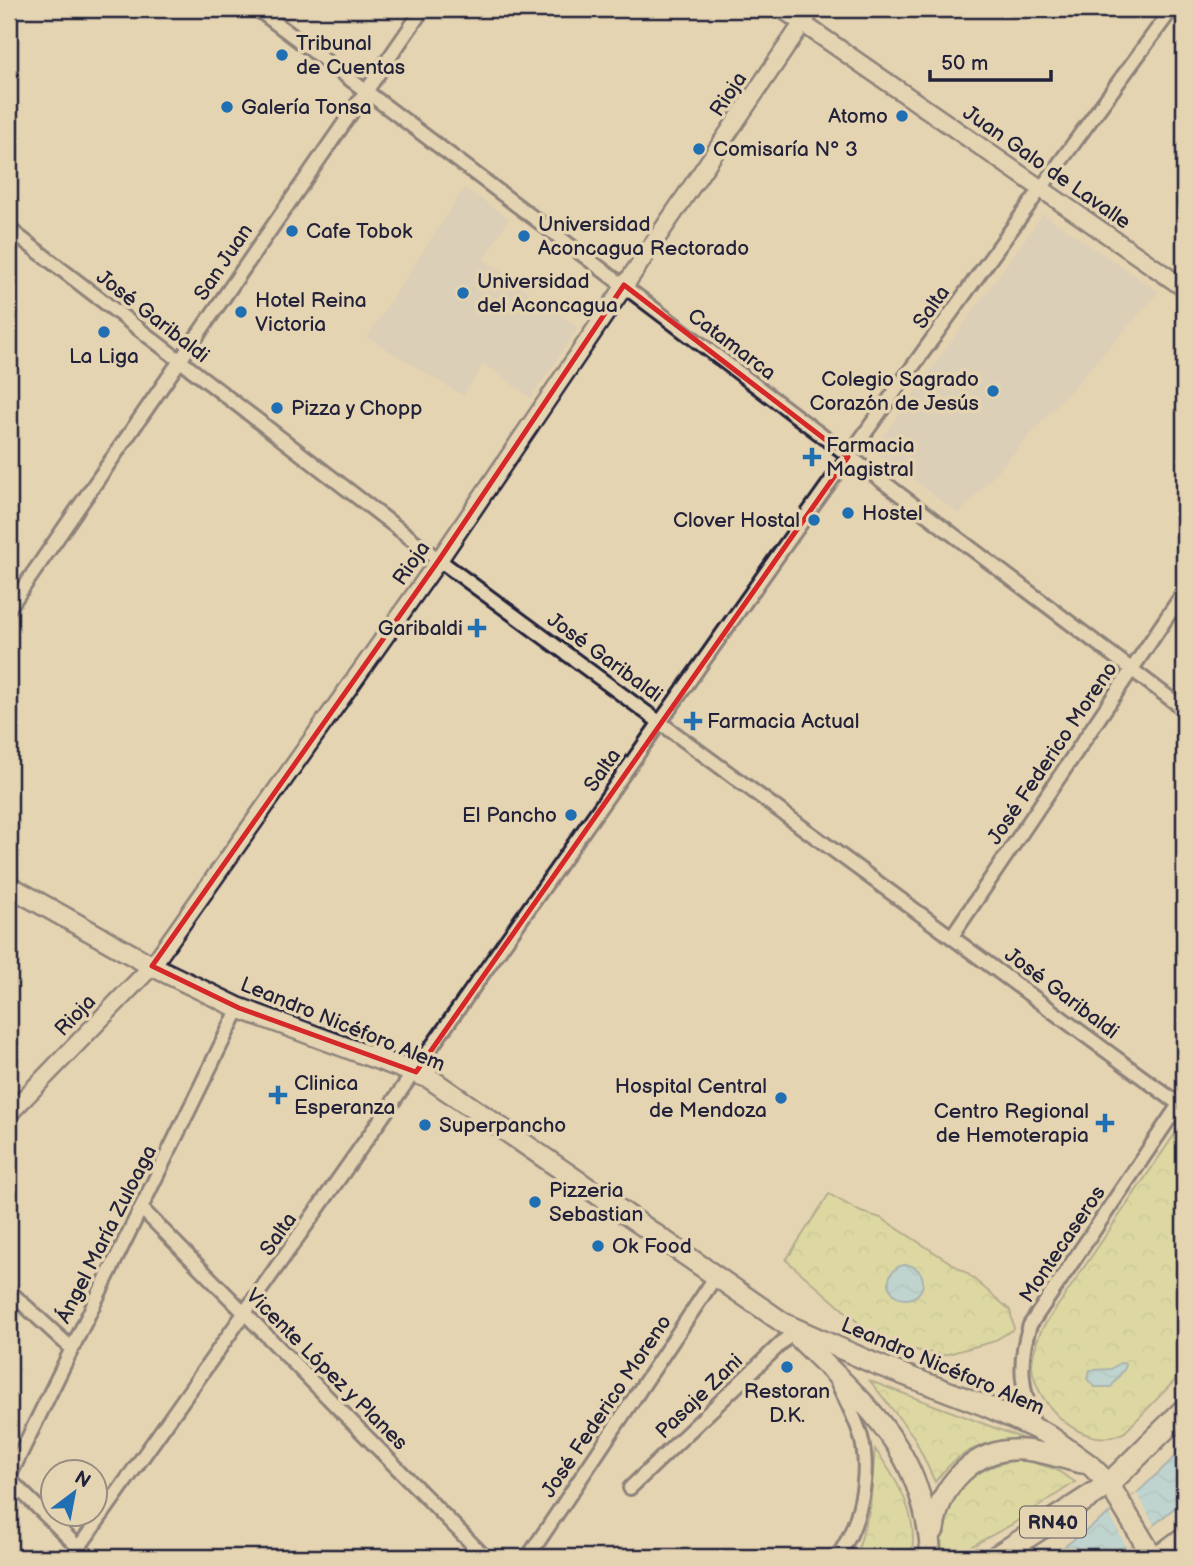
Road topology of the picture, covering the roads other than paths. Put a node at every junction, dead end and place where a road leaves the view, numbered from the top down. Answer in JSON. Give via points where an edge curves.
{"nodes":[{"id":1,"x":257,"y":9,"type":"edge"},
{"id":2,"x":423,"y":9,"type":"edge"},
{"id":3,"x":782,"y":9,"type":"edge"},
{"id":4,"x":1172,"y":9,"type":"edge"},
{"id":5,"x":807,"y":16,"type":"edge"},
{"id":6,"x":365,"y":91,"type":"junction"},
{"id":7,"x":1040,"y":188,"type":"junction"},
{"id":8,"x":9,"y":229,"type":"edge"},
{"id":9,"x":624,"y":285,"type":"junction"},
{"id":10,"x":1184,"y":288,"type":"edge"},
{"id":11,"x":179,"y":360,"type":"junction"},
{"id":12,"x":848,"y":457,"type":"junction"},
{"id":13,"x":439,"y":560,"type":"junction"},
{"id":14,"x":1184,"y":592,"type":"edge"},
{"id":15,"x":9,"y":608,"type":"edge"},
{"id":16,"x":1131,"y":670,"type":"junction"},
{"id":17,"x":1184,"y":709,"type":"edge"},
{"id":18,"x":660,"y":721,"type":"junction"},
{"id":19,"x":9,"y":886,"type":"edge"},
{"id":20,"x":952,"y":936,"type":"junction"},
{"id":21,"x":152,"y":966,"type":"junction"},
{"id":22,"x":239,"y":1008,"type":"junction"},
{"id":23,"x":416,"y":1072,"type":"junction"},
{"id":24,"x":1183,"y":1103,"type":"edge"},
{"id":25,"x":9,"y":1114,"type":"edge"},
{"id":26,"x":141,"y":1208,"type":"junction"},
{"id":27,"x":716,"y":1276,"type":"junction"},
{"id":28,"x":9,"y":1291,"type":"edge"},
{"id":29,"x":245,"y":1313,"type":"junction"},
{"id":30,"x":789,"y":1328,"type":"junction"},
{"id":31,"x":70,"y":1348,"type":"junction"},
{"id":32,"x":832,"y":1372,"type":"junction"},
{"id":33,"x":1184,"y":1410,"type":"edge"},
{"id":34,"x":1035,"y":1428,"type":"junction"},
{"id":35,"x":1090,"y":1465,"type":"junction"},
{"id":36,"x":9,"y":1478,"type":"edge"},
{"id":37,"x":1109,"y":1484,"type":"junction"},
{"id":38,"x":630,"y":1488,"type":"dead end"},
{"id":39,"x":1184,"y":1538,"type":"edge"},
{"id":40,"x":79,"y":1554,"type":"edge"},
{"id":41,"x":931,"y":1555,"type":"edge"},
{"id":42,"x":485,"y":1557,"type":"edge"},
{"id":43,"x":528,"y":1557,"type":"edge"},
{"id":44,"x":837,"y":1557,"type":"edge"},
{"id":45,"x":996,"y":1557,"type":"edge"},
{"id":46,"x":1153,"y":1557,"type":"edge"},
{"id":47,"x":1159,"y":1557,"type":"edge"}],
"edges":[{"from":1,"to":6,"type":"street","name":"Catamarca"},
{"from":2,"to":6,"type":"street","name":"San Juan"},
{"from":3,"to":5,"type":"street","name":"Juan Galo de Lavalle"},
{"from":4,"to":7,"type":"street","name":"Salta"},
{"from":5,"to":7,"type":"street","name":"Juan Galo de Lavalle"},
{"from":5,"to":9,"type":"street","name":"Rioja"},
{"from":6,"to":9,"type":"street","name":"Catamarca"},
{"from":6,"to":11,"type":"street","name":"San Juan"},
{"from":7,"to":10,"type":"street","name":"Juan Galo de Lavalle"},
{"from":7,"to":12,"type":"street","name":"Salta"},
{"from":8,"to":11,"type":"street","name":"José Garibaldi"},
{"from":9,"to":12,"type":"street","name":"Catamarca"},
{"from":9,"to":13,"type":"street","name":"Rioja"},
{"from":11,"to":13,"type":"street","name":"José Garibaldi"},
{"from":11,"to":15,"type":"street","name":"San Juan"},
{"from":12,"to":16,"type":"street","name":"Catamarca"},
{"from":12,"to":18,"type":"street","name":"Salta"},
{"from":13,"to":18,"type":"street","name":"José Garibaldi"},
{"from":13,"to":21,"type":"street","name":"Rioja"},
{"from":14,"to":16,"type":"street","name":"José Federico Moreno"},
{"from":16,"to":17,"type":"street","name":"Catamarca"},
{"from":16,"to":20,"type":"street","name":"José Federico Moreno"},
{"from":18,"to":20,"type":"street","name":"José Garibaldi"},
{"from":18,"to":23,"type":"street","name":"Salta"},
{"from":19,"to":21,"type":"main road","name":"Leandro Nicéforo Alem"},
{"from":20,"to":24,"type":"street","name":"José Garibaldi"},
{"from":21,"to":22,"type":"main road","name":"Leandro Nicéforo Alem"},
{"from":21,"to":25,"type":"street","name":"Rioja"},
{"from":22,"to":23,"type":"main road","name":"Leandro Nicéforo Alem"},
{"from":22,"to":26,"type":"street","name":"Ángel María Zuloaga"},
{"from":23,"to":27,"type":"main road","name":"Leandro Nicéforo Alem"},
{"from":23,"to":29,"type":"street","name":"Salta"},
{"from":24,"to":34,"type":"street","name":"Montecaseros","via":[[1030,1325],[1021,1379]]},
{"from":26,"to":29,"type":"street","name":"Vicente López y Planes"},
{"from":26,"to":31,"type":"street","name":"Ángel María Zuloaga"},
{"from":27,"to":30,"type":"main road","name":"Leandro Nicéforo Alem"},
{"from":27,"to":43,"type":"street","name":"José Federico Moreno"},
{"from":28,"to":31,"type":"street"},
{"from":29,"to":40,"type":"street","name":"Salta"},
{"from":29,"to":42,"type":"street","name":"Vicente López y Planes"},
{"from":30,"to":32,"type":"main road","name":"Leandro Nicéforo Alem"},
{"from":30,"to":34,"type":"main road","name":"Leandro Nicéforo Alem"},
{"from":30,"to":38,"type":"street","name":"Pasaje Zani"},
{"from":31,"to":36,"type":"street","name":"Ángel María Zuloaga"},
{"from":32,"to":41,"type":"main road","name":"Leandro Nicéforo Alem","via":[[876,1415],[903,1454],[923,1498]]},
{"from":32,"to":44,"type":"street","name":"Leandro Nicéforo Alem","via":[[861,1435],[864,1464],[856,1516]]},
{"from":33,"to":37,"type":"highway","number":"RN40"},
{"from":34,"to":35,"type":"main road","name":"Leandro Nicéforo Alem"},
{"from":35,"to":37,"type":"main road","name":"Leandro Nicéforo Alem"},
{"from":35,"to":41,"type":"main road","via":[[1023,1450],[984,1457],[955,1480],[941,1500]]},
{"from":36,"to":40,"type":"street"},
{"from":37,"to":45,"type":"highway","number":"RN40"},
{"from":37,"to":46,"type":"main road","name":"Leandro Nicéforo Alem"},
{"from":39,"to":47,"type":"highway"}]}
